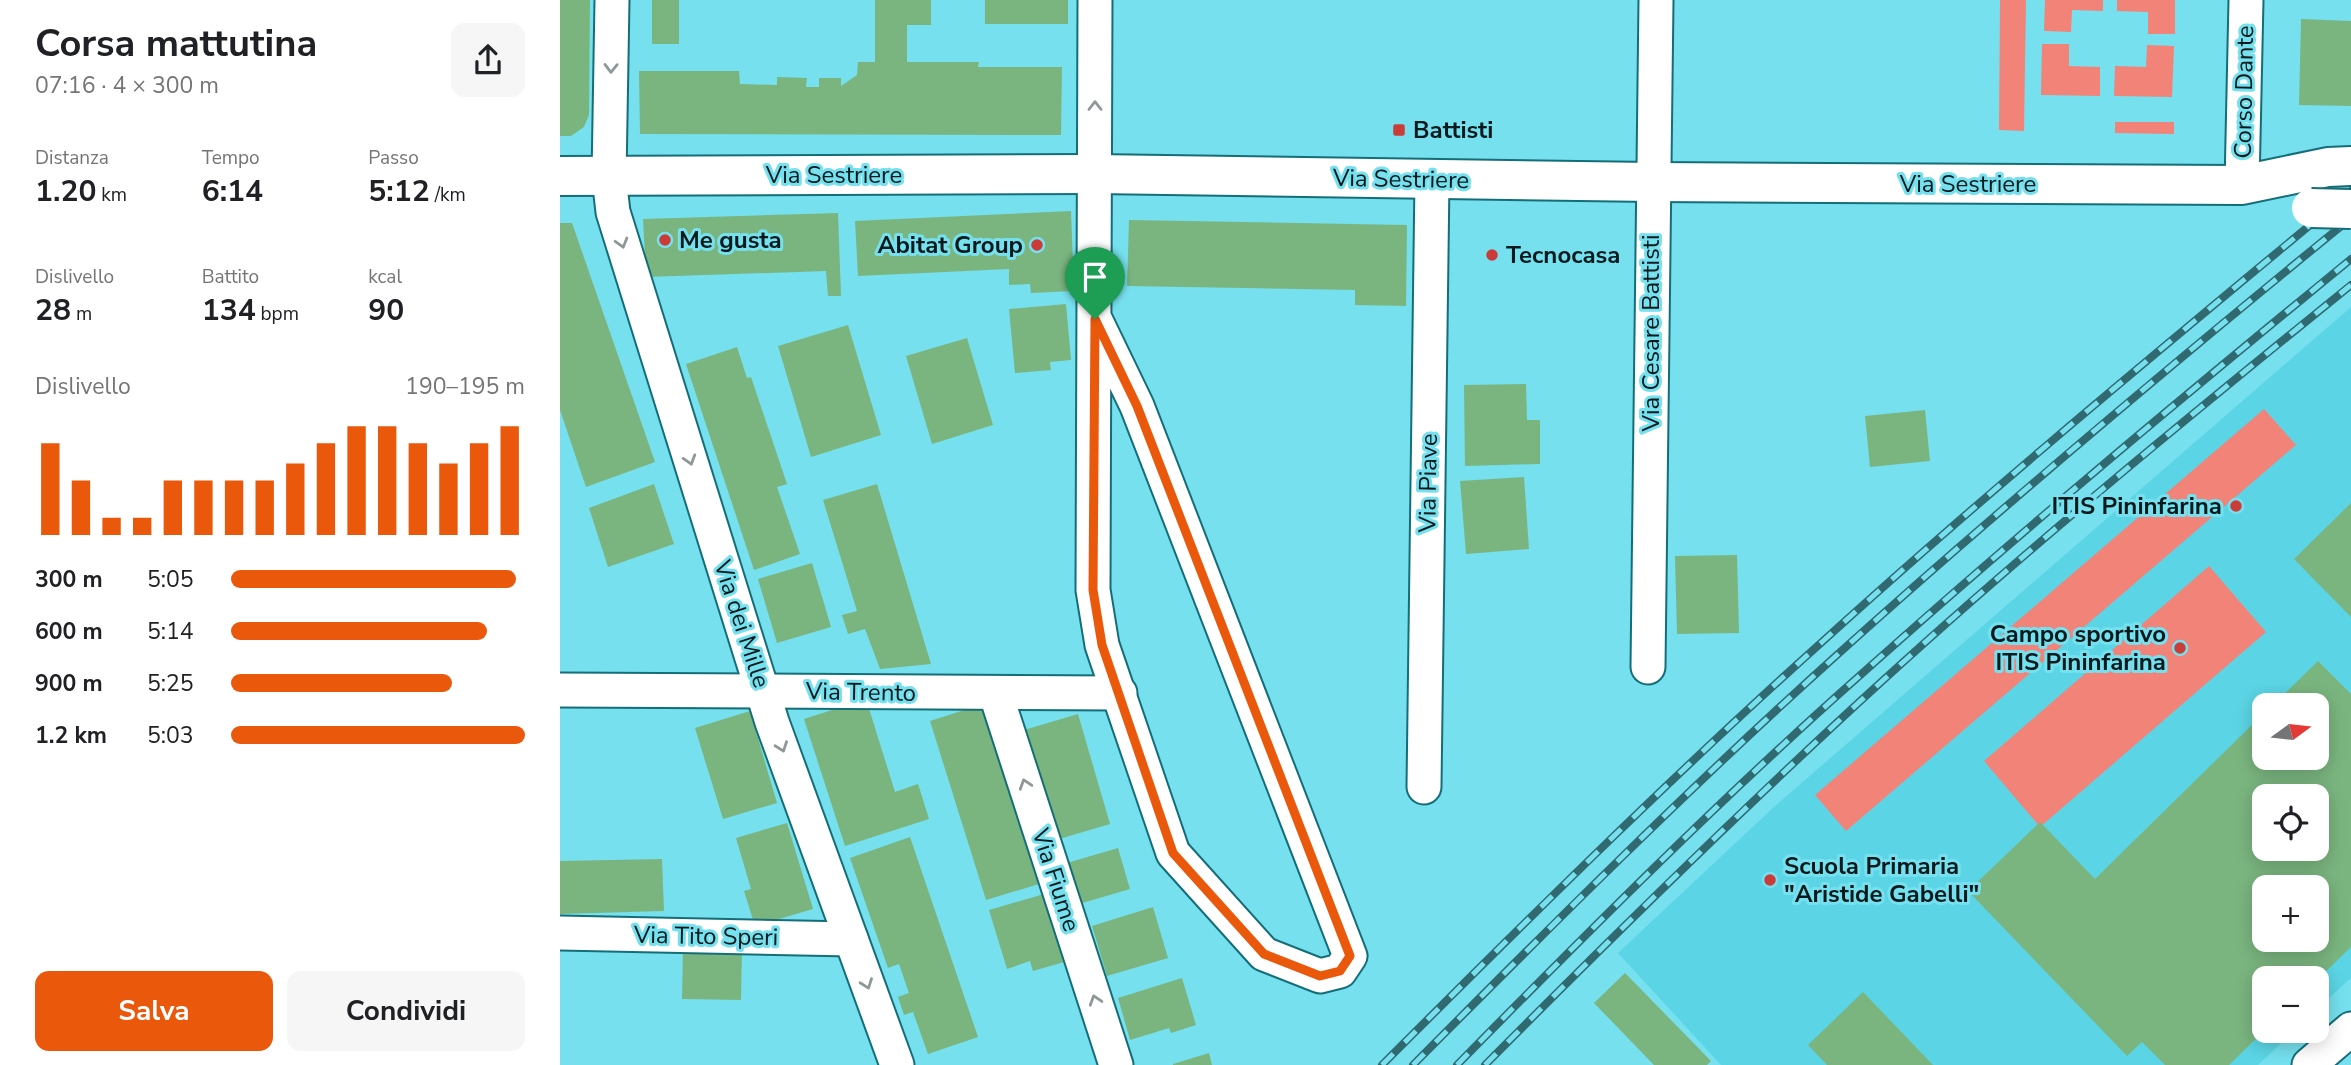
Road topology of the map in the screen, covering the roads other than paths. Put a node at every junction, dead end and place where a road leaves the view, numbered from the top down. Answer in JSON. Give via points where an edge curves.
{"nodes":[{"id":1,"x":612,"y":0,"type":"edge"},
{"id":2,"x":1095,"y":0,"type":"edge"},
{"id":3,"x":1656,"y":0,"type":"edge"},
{"id":4,"x":2246,"y":0,"type":"edge"},
{"id":5,"x":2339,"y":167,"type":"edge"},
{"id":6,"x":1095,"y":174,"type":"junction"},
{"id":7,"x":560,"y":176,"type":"edge"},
{"id":8,"x":609,"y":177,"type":"junction"},
{"id":9,"x":1432,"y":180,"type":"junction"},
{"id":10,"x":1652,"y":182,"type":"junction"},
{"id":11,"x":2242,"y":185,"type":"junction"},
{"id":12,"x":2351,"y":209,"type":"edge"},
{"id":13,"x":1095,"y":319,"type":"junction"},
{"id":14,"x":1648,"y":667,"type":"dead end"},
{"id":15,"x":560,"y":690,"type":"edge"},
{"id":16,"x":764,"y":691,"type":"junction"},
{"id":17,"x":1120,"y":693,"type":"junction"},
{"id":18,"x":996,"y":695,"type":"junction"},
{"id":19,"x":1424,"y":787,"type":"dead end"},
{"id":20,"x":560,"y":933,"type":"edge"},
{"id":21,"x":851,"y":939,"type":"junction"},
{"id":22,"x":2351,"y":1028,"type":"edge"},
{"id":23,"x":897,"y":1065,"type":"edge"},
{"id":24,"x":1116,"y":1065,"type":"edge"},
{"id":25,"x":2309,"y":1065,"type":"edge"}],
"edges":[{"from":1,"to":8,"type":"street","name":"Via dei Mille","one_way":true},
{"from":6,"to":2,"type":"street","one_way":true},
{"from":3,"to":10,"type":"street","name":"Via Cesare Battisti"},
{"from":4,"to":11,"type":"street","name":"Corso Dante"},
{"from":5,"to":11,"type":"main road","name":"Via Sestriere"},
{"from":6,"to":8,"type":"main road","name":"Via Sestriere"},
{"from":6,"to":9,"type":"main road","name":"Via Sestriere"},
{"from":6,"to":13,"type":"street"},
{"from":7,"to":8,"type":"main road","name":"Via Sestriere"},
{"from":8,"to":16,"type":"street","name":"Via dei Mille","one_way":true,"via":[[622,247]]},
{"from":9,"to":10,"type":"main road","name":"Via Sestriere"},
{"from":9,"to":19,"type":"street","name":"Via Piave"},
{"from":10,"to":11,"type":"main road","name":"Via Sestriere"},
{"from":10,"to":14,"type":"street","name":"Via Cesare Battisti"},
{"from":11,"to":12,"type":"main road","name":"Via Sestriere","bridge":true,"via":[[2311,208]]},
{"from":13,"to":17,"type":"street","via":[[1093,590],[1102,645]]},
{"from":13,"to":17,"type":"street","via":[[1137,406],[1350,956],[1340,971],[1320,976],[1264,954],[1173,853]]},
{"from":15,"to":16,"type":"street","name":"Via Trento"},
{"from":16,"to":18,"type":"street","name":"Via Trento"},
{"from":16,"to":21,"type":"street","name":"Via dei Mille","one_way":true},
{"from":17,"to":18,"type":"street","name":"Via Trento"},
{"from":24,"to":18,"type":"street","name":"Via Fiume","one_way":true},
{"from":20,"to":21,"type":"street","name":"Via Tito Speri"},
{"from":21,"to":23,"type":"street","name":"Via dei Mille","one_way":true},
{"from":22,"to":25,"type":"street"}]}
